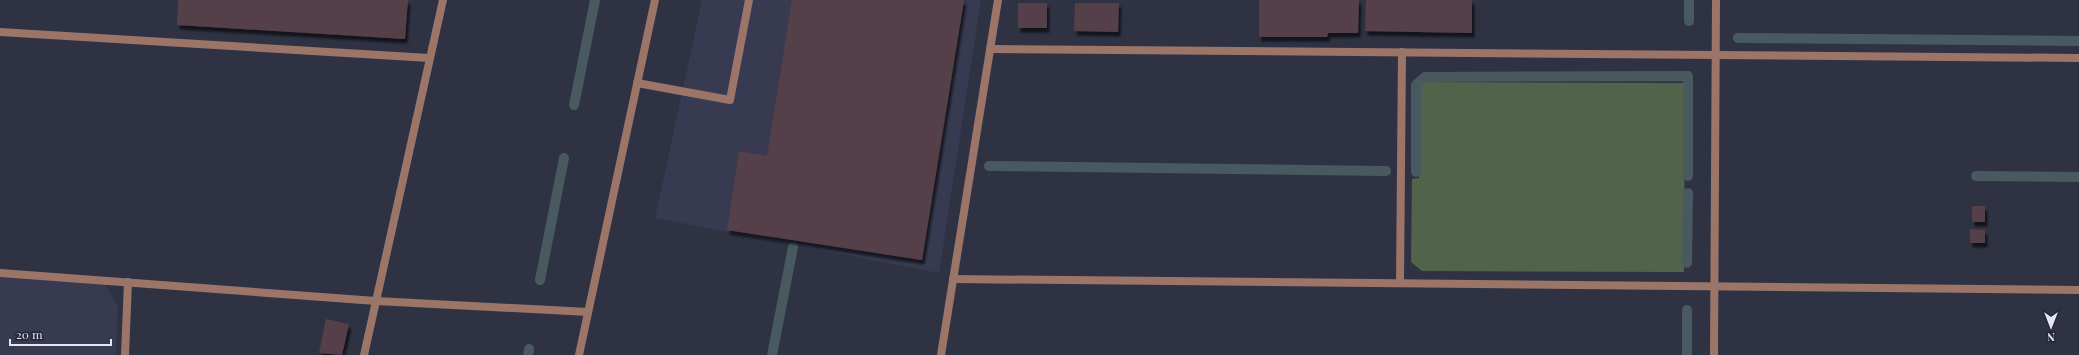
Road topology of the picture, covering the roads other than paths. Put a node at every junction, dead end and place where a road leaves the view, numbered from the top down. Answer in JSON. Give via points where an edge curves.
{"nodes":[{"id":1,"x":442,"y":0,"type":"edge"},
{"id":2,"x":655,"y":0,"type":"edge"},
{"id":3,"x":749,"y":0,"type":"edge"},
{"id":4,"x":998,"y":0,"type":"edge"},
{"id":5,"x":1716,"y":0,"type":"edge"},
{"id":6,"x":0,"y":32,"type":"edge"},
{"id":7,"x":990,"y":49,"type":"junction"},
{"id":8,"x":1402,"y":52,"type":"junction"},
{"id":9,"x":1716,"y":55,"type":"junction"},
{"id":10,"x":430,"y":58,"type":"junction"},
{"id":11,"x":2079,"y":58,"type":"edge"},
{"id":12,"x":637,"y":82,"type":"junction"},
{"id":13,"x":0,"y":273,"type":"edge"},
{"id":14,"x":953,"y":279,"type":"junction"},
{"id":15,"x":128,"y":282,"type":"junction"},
{"id":16,"x":1400,"y":283,"type":"junction"},
{"id":17,"x":1715,"y":286,"type":"junction"},
{"id":18,"x":2079,"y":290,"type":"edge"},
{"id":19,"x":376,"y":301,"type":"junction"},
{"id":20,"x":588,"y":312,"type":"junction"},
{"id":21,"x":125,"y":355,"type":"edge"},
{"id":22,"x":364,"y":355,"type":"edge"},
{"id":23,"x":579,"y":355,"type":"edge"},
{"id":24,"x":941,"y":355,"type":"edge"},
{"id":25,"x":1714,"y":355,"type":"edge"}],
"edges":[{"from":1,"to":10,"type":"street"},
{"from":2,"to":12,"type":"street"},
{"from":3,"to":12,"type":"street","via":[[730,100]]},
{"from":4,"to":7,"type":"street"},
{"from":5,"to":9,"type":"street"},
{"from":6,"to":10,"type":"street"},
{"from":7,"to":8,"type":"street"},
{"from":7,"to":14,"type":"street"},
{"from":8,"to":9,"type":"street"},
{"from":8,"to":16,"type":"street"},
{"from":9,"to":11,"type":"street"},
{"from":9,"to":17,"type":"street"},
{"from":10,"to":19,"type":"street"},
{"from":12,"to":20,"type":"street"},
{"from":13,"to":15,"type":"street"},
{"from":14,"to":16,"type":"street"},
{"from":14,"to":24,"type":"street"},
{"from":15,"to":19,"type":"street"},
{"from":15,"to":21,"type":"street"},
{"from":16,"to":17,"type":"street"},
{"from":17,"to":18,"type":"street"},
{"from":17,"to":25,"type":"street"},
{"from":19,"to":20,"type":"street"},
{"from":19,"to":22,"type":"street"},
{"from":20,"to":23,"type":"street"}]}
